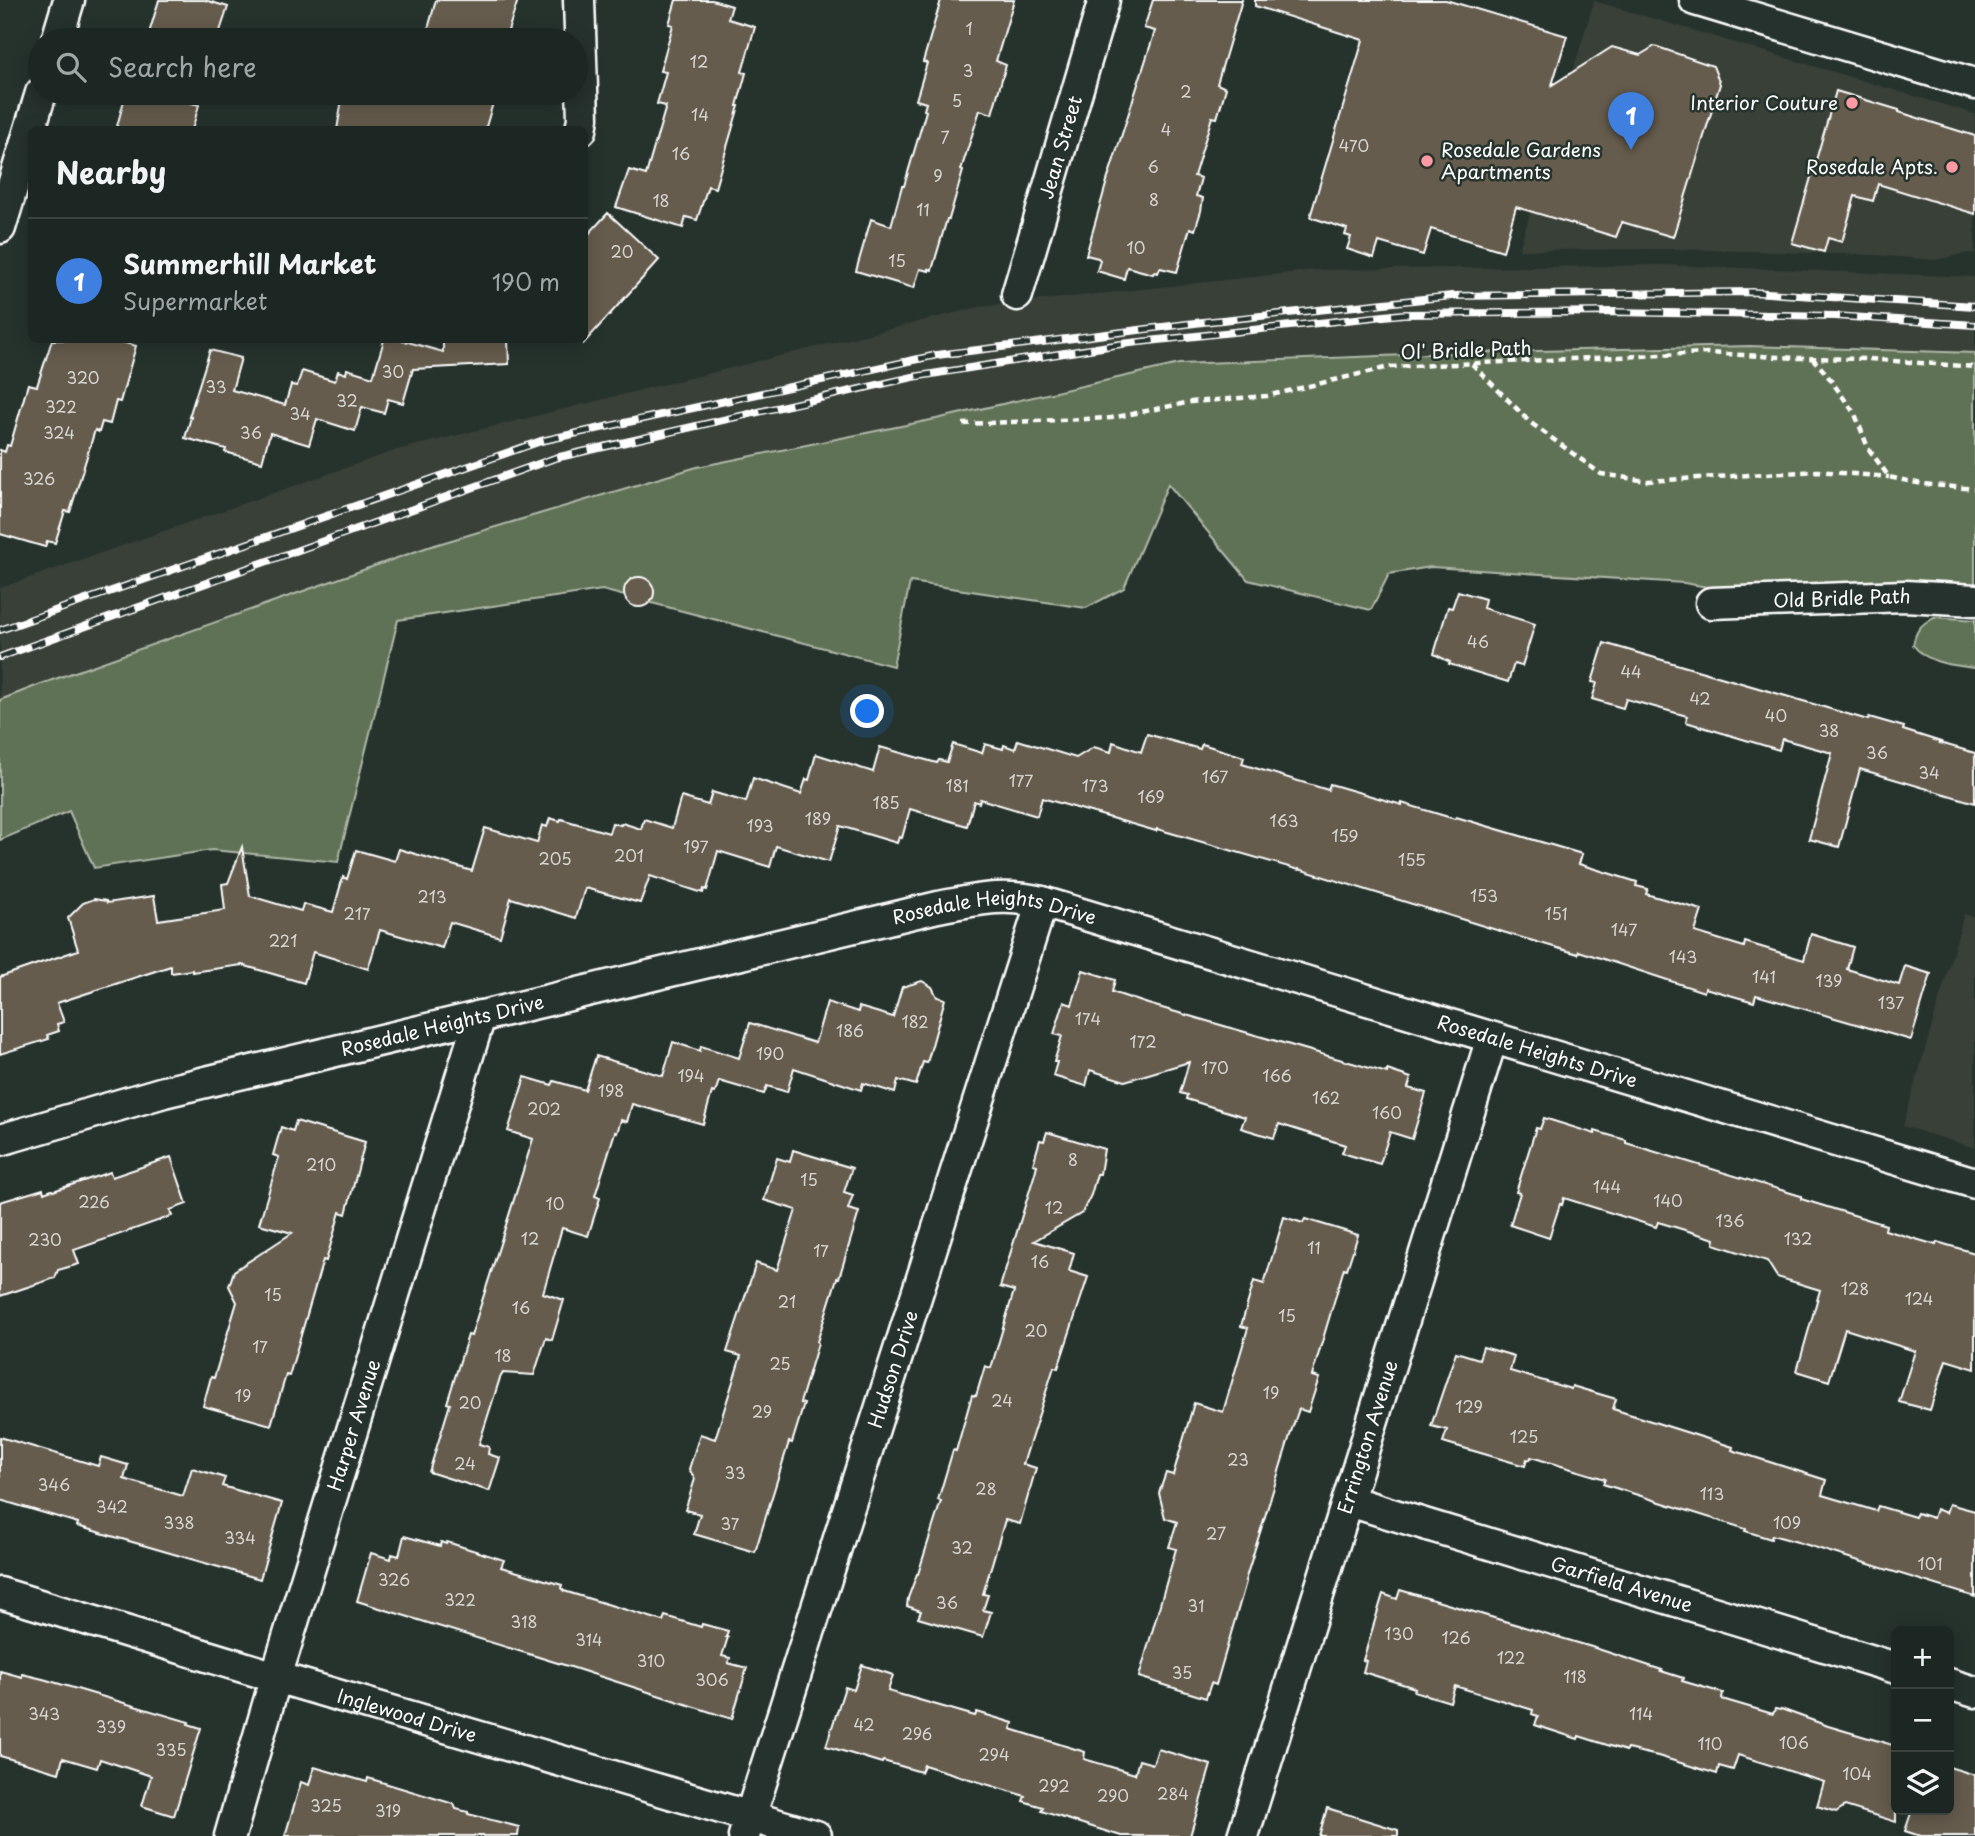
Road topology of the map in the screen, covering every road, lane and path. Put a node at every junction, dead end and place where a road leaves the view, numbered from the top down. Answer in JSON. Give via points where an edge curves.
{"nodes":[{"id":1,"x":69,"y":0,"type":"edge"},
{"id":2,"x":579,"y":0,"type":"edge"},
{"id":3,"x":1104,"y":0,"type":"edge"},
{"id":4,"x":1695,"y":0,"type":"edge"},
{"id":5,"x":61,"y":28,"type":"edge"},
{"id":6,"x":580,"y":28,"type":"edge"},
{"id":7,"x":1975,"y":84,"type":"edge"},
{"id":8,"x":37,"y":105,"type":"edge"},
{"id":9,"x":583,"y":105,"type":"edge"},
{"id":10,"x":31,"y":126,"type":"edge"},
{"id":11,"x":582,"y":126,"type":"edge"},
{"id":12,"x":28,"y":136,"type":"edge"},
{"id":13,"x":0,"y":228,"type":"edge"},
{"id":14,"x":1017,"y":295,"type":"dead end"},
{"id":15,"x":1812,"y":358,"type":"junction"},
{"id":16,"x":1472,"y":364,"type":"junction"},
{"id":17,"x":1975,"y":367,"type":"edge"},
{"id":18,"x":963,"y":424,"type":"dead end"},
{"id":19,"x":1889,"y":477,"type":"junction"},
{"id":20,"x":1975,"y":489,"type":"edge"},
{"id":21,"x":1975,"y":600,"type":"edge"},
{"id":22,"x":1711,"y":603,"type":"dead end"},
{"id":23,"x":1042,"y":902,"type":"junction"},
{"id":24,"x":480,"y":1016,"type":"junction"},
{"id":25,"x":1492,"y":1038,"type":"junction"},
{"id":26,"x":0,"y":1140,"type":"edge"},
{"id":27,"x":1975,"y":1183,"type":"edge"},
{"id":28,"x":1349,"y":1501,"type":"junction"},
{"id":29,"x":0,"y":1593,"type":"edge"},
{"id":30,"x":1891,"y":1666,"type":"edge"},
{"id":31,"x":276,"y":1677,"type":"junction"},
{"id":32,"x":1954,"y":1686,"type":"edge"},
{"id":33,"x":1975,"y":1692,"type":"edge"},
{"id":34,"x":747,"y":1826,"type":"edge"},
{"id":35,"x":230,"y":1836,"type":"edge"},
{"id":36,"x":816,"y":1836,"type":"edge"},
{"id":37,"x":1243,"y":1836,"type":"edge"}],
"edges":[{"from":1,"to":5,"type":"street"},
{"from":2,"to":6,"type":"street"},
{"from":3,"to":14,"type":"street","name":"Jean Street"},
{"from":4,"to":7,"type":"street"},
{"from":8,"to":10,"type":"street"},
{"from":9,"to":11,"type":"street"},
{"from":12,"to":13,"type":"street"},
{"from":15,"to":16,"type":"path","name":"Ol' Bridle Path","via":[[1708,353]]},
{"from":15,"to":17,"type":"path","name":"Ol' Bridle Path"},
{"from":15,"to":19,"type":"path","via":[[1855,414],[1868,448]]},
{"from":16,"to":18,"type":"path","name":"Ol' Bridle Path","via":[[1389,367],[1267,396],[1191,402],[1111,418]]},
{"from":16,"to":19,"type":"path","via":[[1531,423],[1601,474],[1647,481],[1818,471]]},
{"from":19,"to":20,"type":"path"},
{"from":21,"to":22,"type":"street","name":"Old Bridle Path","via":[[1905,596]]},
{"from":23,"to":24,"type":"street","name":"Rosedale Heights Drive","via":[[994,897],[937,907]]},
{"from":23,"to":25,"type":"street","name":"Rosedale Heights Drive"},
{"from":23,"to":34,"type":"street","name":"Hudson Drive"},
{"from":24,"to":26,"type":"street","name":"Rosedale Heights Drive","via":[[163,1092]]},
{"from":24,"to":31,"type":"street","name":"Harper Avenue"},
{"from":25,"to":27,"type":"street","name":"Rosedale Heights Drive"},
{"from":25,"to":28,"type":"street","name":"Errington Avenue"},
{"from":28,"to":30,"type":"street","name":"Garfield Avenue"},
{"from":28,"to":37,"type":"street","name":"Errington Avenue"},
{"from":29,"to":31,"type":"street","name":"Inglewood Drive"},
{"from":31,"to":34,"type":"street","name":"Inglewood Drive"},
{"from":31,"to":35,"type":"street","name":"Harper Avenue"},
{"from":32,"to":33,"type":"street"},
{"from":34,"to":36,"type":"street","name":"Inglewood Drive"}]}
